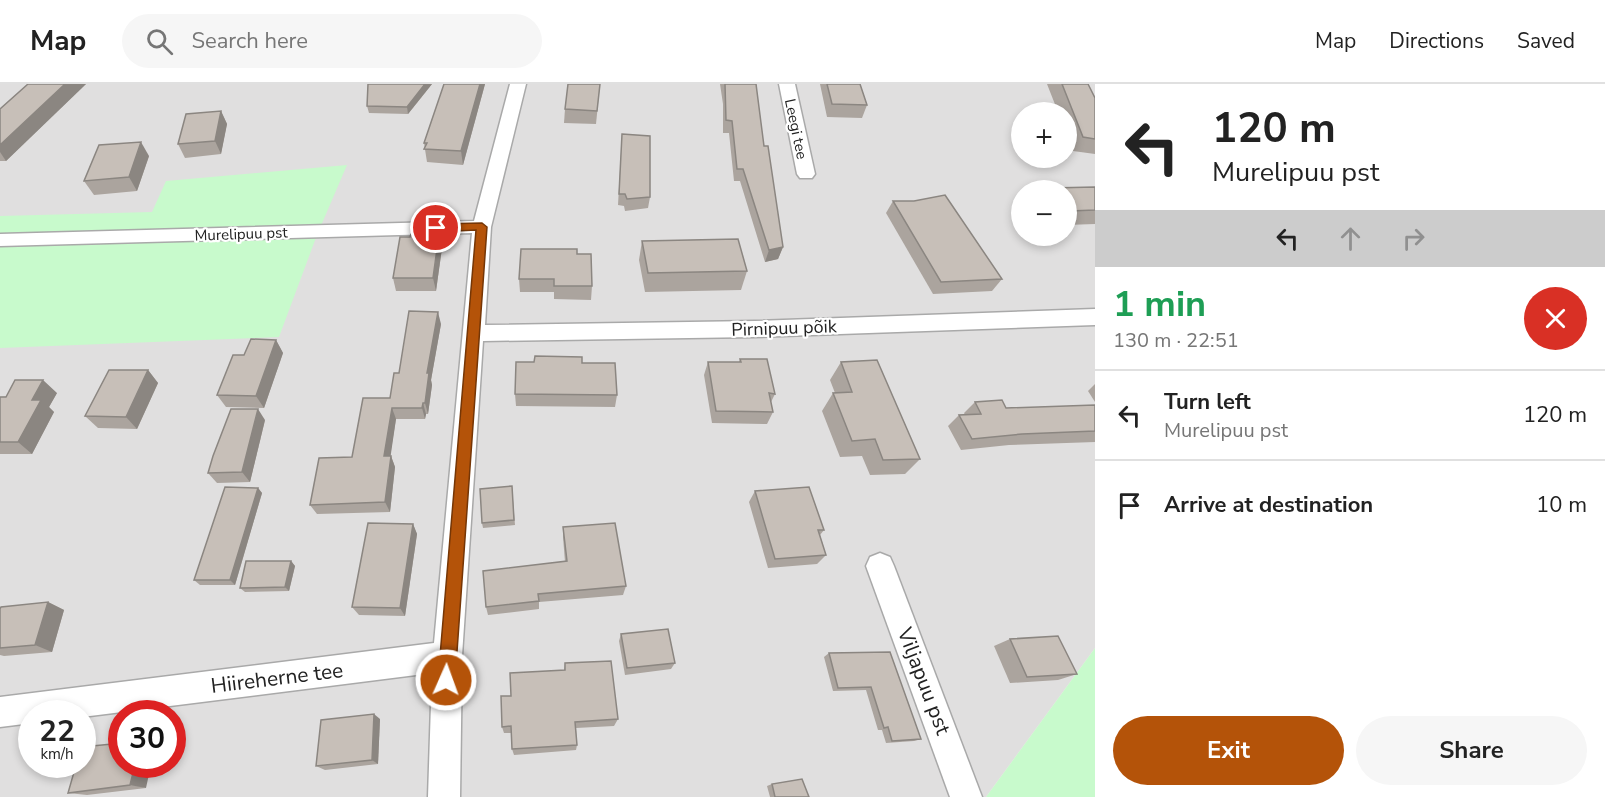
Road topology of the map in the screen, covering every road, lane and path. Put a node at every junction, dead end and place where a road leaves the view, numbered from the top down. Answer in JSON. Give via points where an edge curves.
{"nodes":[{"id":1,"x":518,"y":84,"type":"edge"},
{"id":2,"x":787,"y":84,"type":"edge"},
{"id":3,"x":806,"y":174,"type":"dead end"},
{"id":4,"x":482,"y":227,"type":"junction"},
{"id":5,"x":0,"y":240,"type":"edge"},
{"id":6,"x":1095,"y":317,"type":"edge"},
{"id":7,"x":474,"y":333,"type":"junction"},
{"id":8,"x":880,"y":566,"type":"dead end"},
{"id":9,"x":447,"y":656,"type":"junction"},
{"id":10,"x":0,"y":712,"type":"edge"},
{"id":11,"x":444,"y":797,"type":"edge"},
{"id":12,"x":966,"y":797,"type":"edge"}],
"edges":[{"from":1,"to":4,"type":"street"},
{"from":2,"to":3,"type":"street","name":"Leegi tee"},
{"from":4,"to":5,"type":"street","name":"Murelipuu pst"},
{"from":4,"to":7,"type":"street"},
{"from":6,"to":7,"type":"street","name":"Pirnipuu põik","via":[[767,329]]},
{"from":7,"to":9,"type":"street"},
{"from":8,"to":12,"type":"street","name":"Viljapuu pst"},
{"from":9,"to":10,"type":"street","name":"Hiireherne tee"},
{"from":9,"to":11,"type":"street"}]}
